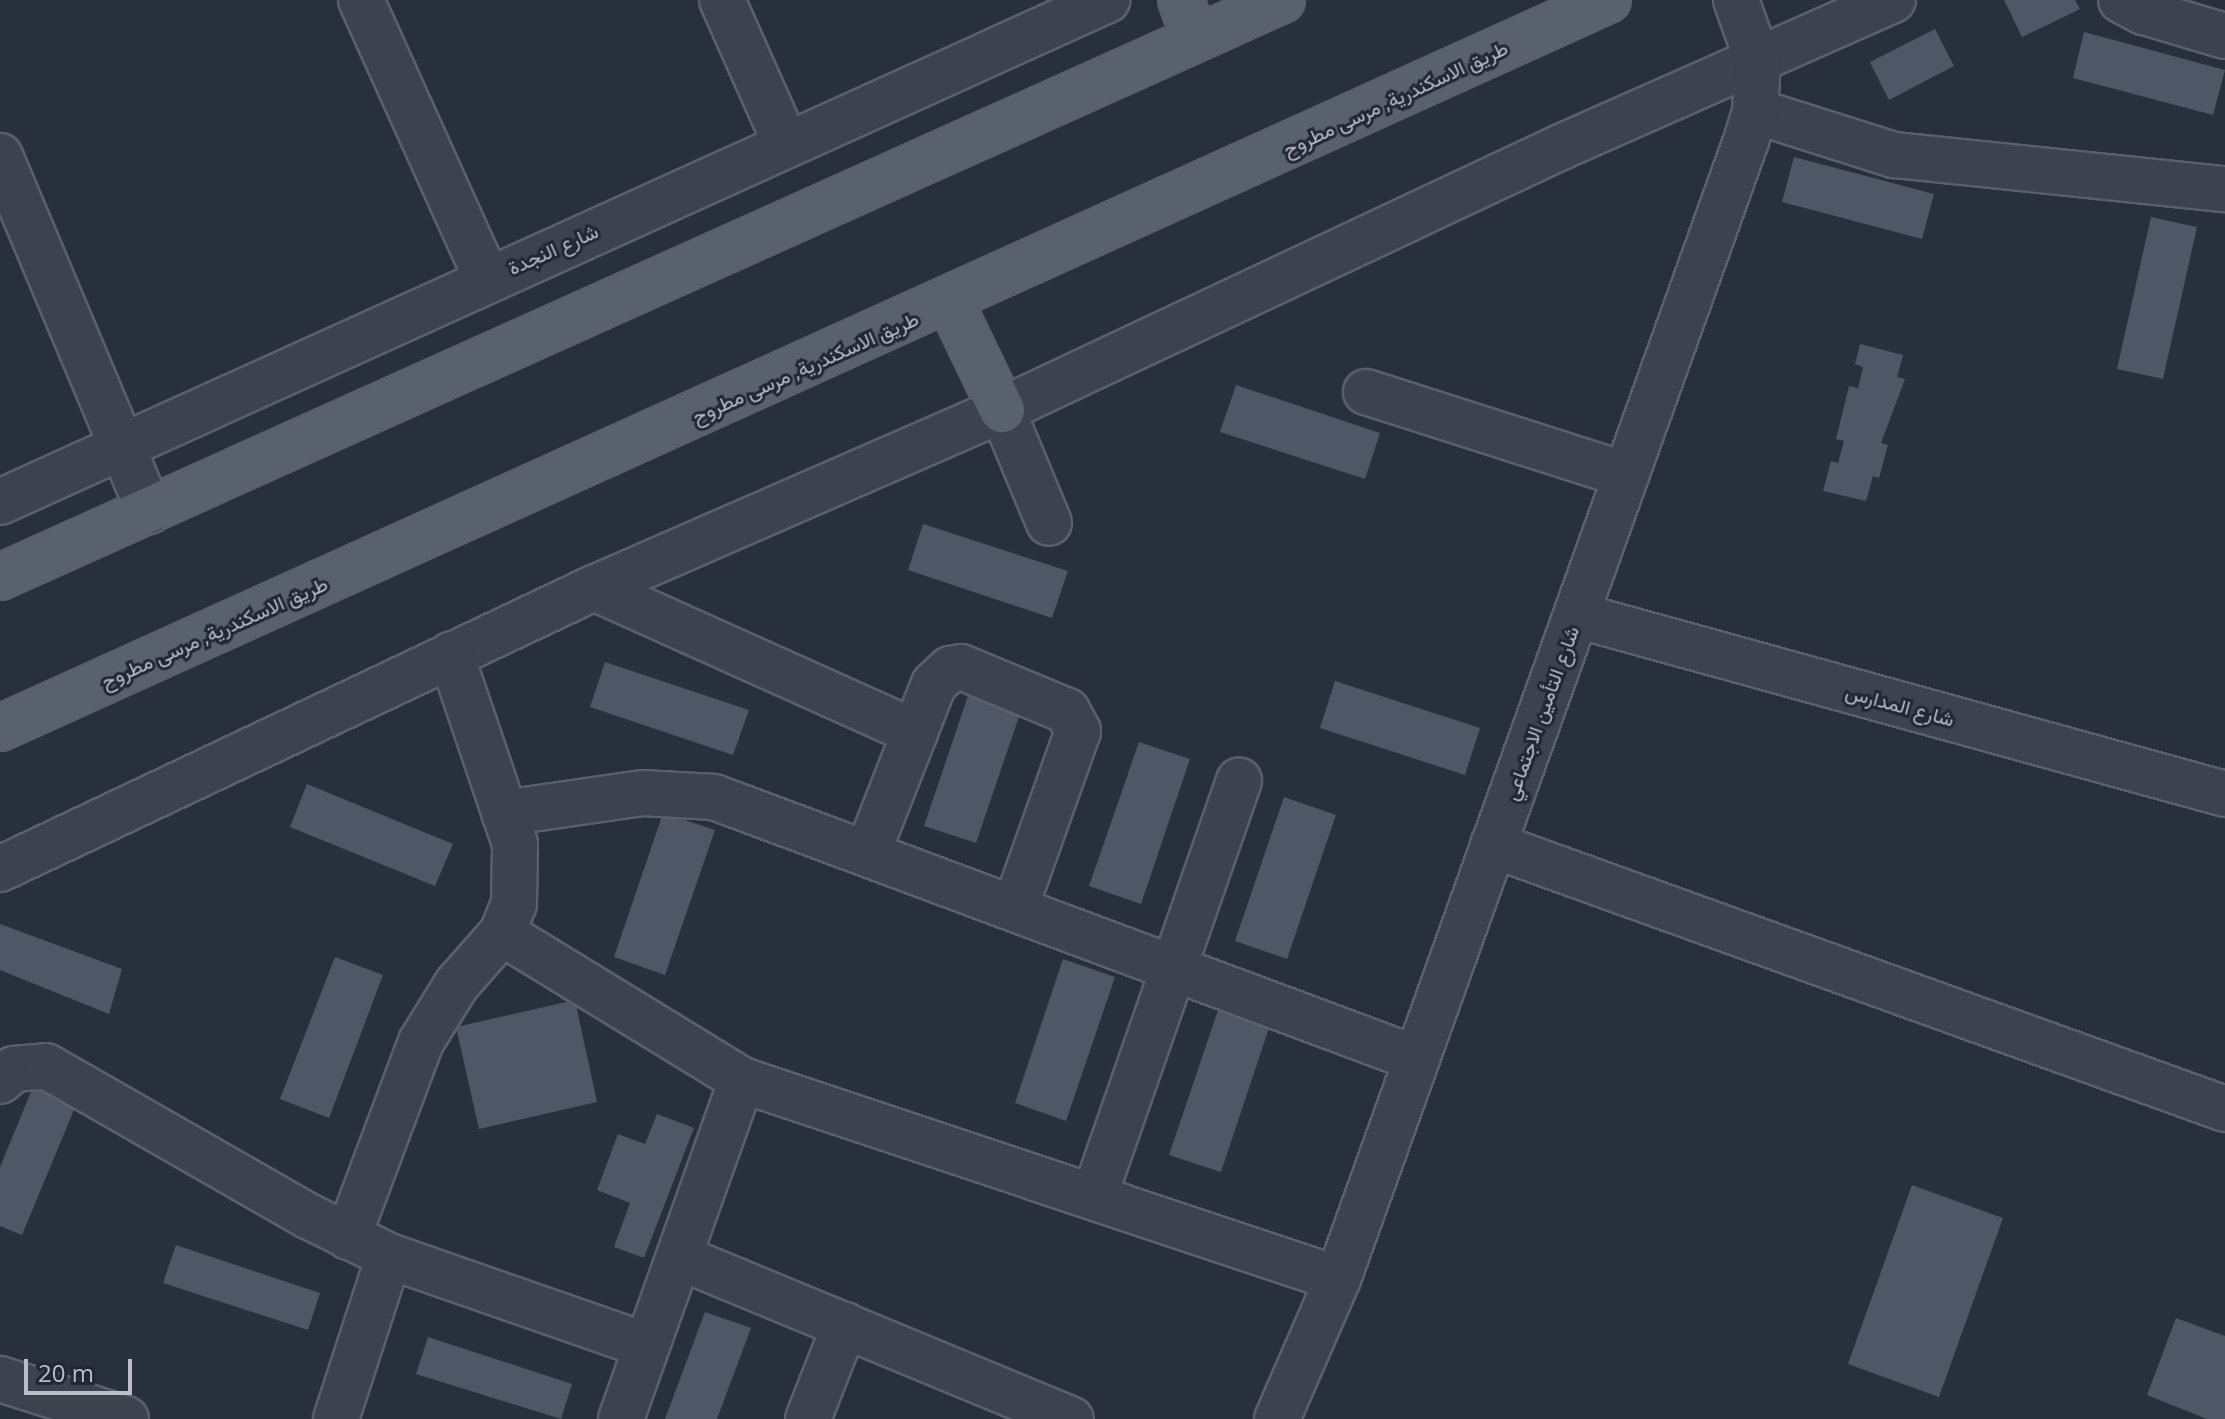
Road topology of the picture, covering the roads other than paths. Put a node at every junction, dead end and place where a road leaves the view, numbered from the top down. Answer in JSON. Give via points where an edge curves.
{"nodes":[{"id":1,"x":361,"y":0,"type":"edge"},
{"id":2,"x":722,"y":0,"type":"edge"},
{"id":3,"x":1107,"y":0,"type":"edge"},
{"id":4,"x":1282,"y":0,"type":"edge"},
{"id":5,"x":1608,"y":0,"type":"edge"},
{"id":6,"x":1736,"y":0,"type":"edge"},
{"id":7,"x":1893,"y":0,"type":"edge"},
{"id":8,"x":2121,"y":0,"type":"edge"},
{"id":9,"x":1188,"y":19,"type":"edge"},
{"id":10,"x":2225,"y":36,"type":"edge"},
{"id":11,"x":1758,"y":62,"type":"junction"},
{"id":12,"x":1755,"y":111,"type":"junction"},
{"id":13,"x":786,"y":144,"type":"junction"},
{"id":14,"x":0,"y":156,"type":"edge"},
{"id":15,"x":2225,"y":189,"type":"edge"},
{"id":16,"x":487,"y":279,"type":"junction"},
{"id":17,"x":950,"y":302,"type":"junction"},
{"id":18,"x":1366,"y":392,"type":"dead end"},
{"id":19,"x":1002,"y":410,"type":"junction"},
{"id":20,"x":121,"y":446,"type":"junction"},
{"id":21,"x":1626,"y":475,"type":"junction"},
{"id":22,"x":0,"y":502,"type":"edge"},
{"id":23,"x":149,"y":511,"type":"junction"},
{"id":24,"x":1049,"y":523,"type":"dead end"},
{"id":25,"x":0,"y":577,"type":"edge"},
{"id":26,"x":594,"y":588,"type":"junction"},
{"id":27,"x":1576,"y":615,"type":"junction"},
{"id":28,"x":451,"y":655,"type":"junction"},
{"id":29,"x":0,"y":728,"type":"edge"},
{"id":30,"x":915,"y":732,"type":"junction"},
{"id":31,"x":1239,"y":780,"type":"dead end"},
{"id":32,"x":2225,"y":794,"type":"edge"},
{"id":33,"x":504,"y":813,"type":"junction"},
{"id":34,"x":1493,"y":845,"type":"junction"},
{"id":35,"x":868,"y":852,"type":"junction"},
{"id":36,"x":0,"y":869,"type":"edge"},
{"id":37,"x":1015,"y":908,"type":"junction"},
{"id":38,"x":502,"y":933,"type":"junction"},
{"id":39,"x":1174,"y":968,"type":"junction"},
{"id":40,"x":1417,"y":1059,"type":"junction"},
{"id":41,"x":742,"y":1080,"type":"junction"},
{"id":42,"x":0,"y":1081,"type":"edge"},
{"id":43,"x":2225,"y":1109,"type":"edge"},
{"id":44,"x":1094,"y":1197,"type":"junction"},
{"id":45,"x":348,"y":1237,"type":"junction"},
{"id":46,"x":389,"y":1256,"type":"junction"},
{"id":47,"x":679,"y":1257,"type":"junction"},
{"id":48,"x":1338,"y":1279,"type":"junction"},
{"id":49,"x":845,"y":1325,"type":"junction"},
{"id":50,"x":647,"y":1346,"type":"junction"},
{"id":51,"x":0,"y":1379,"type":"edge"},
{"id":52,"x":98,"y":1415,"type":"edge"},
{"id":53,"x":336,"y":1419,"type":"edge"},
{"id":54,"x":621,"y":1419,"type":"edge"},
{"id":55,"x":808,"y":1419,"type":"edge"},
{"id":56,"x":1071,"y":1419,"type":"edge"},
{"id":57,"x":1277,"y":1419,"type":"edge"}],
"edges":[{"from":1,"to":16,"type":"street"},
{"from":2,"to":13,"type":"street"},
{"from":3,"to":13,"type":"street","name":"شارع النجدة"},
{"from":4,"to":9,"type":"main road"},
{"from":5,"to":17,"type":"main road","name":"طريق الاسكندرية, مرسى مطروح"},
{"from":6,"to":11,"type":"street","name":"شارع التأمين الاجتماعي"},
{"from":7,"to":11,"type":"street"},
{"from":8,"to":10,"type":"street"},
{"from":9,"to":23,"type":"main road"},
{"from":11,"to":12,"type":"street","name":"شارع التأمين الاجتماعي"},
{"from":11,"to":19,"type":"street","via":[[1561,147]]},
{"from":12,"to":15,"type":"street","via":[[1894,155]]},
{"from":12,"to":21,"type":"street","name":"شارع التأمين الاجتماعي"},
{"from":13,"to":16,"type":"street","name":"شارع النجدة"},
{"from":14,"to":20,"type":"street"},
{"from":16,"to":20,"type":"street","name":"شارع النجدة"},
{"from":17,"to":19,"type":"main road"},
{"from":17,"to":29,"type":"main road","name":"طريق الاسكندرية, مرسى مطروح"},
{"from":18,"to":21,"type":"street"},
{"from":19,"to":24,"type":"street"},
{"from":19,"to":26,"type":"street"},
{"from":20,"to":22,"type":"street","name":"شارع النجدة"},
{"from":20,"to":23,"type":"street"},
{"from":21,"to":27,"type":"street","name":"شارع التأمين الاجتماعي"},
{"from":23,"to":25,"type":"main road"},
{"from":26,"to":28,"type":"street"},
{"from":26,"to":30,"type":"street"},
{"from":27,"to":32,"type":"street","name":"شارع المدارس"},
{"from":27,"to":34,"type":"street","name":"شارع التأمين الاجتماعي"},
{"from":28,"to":33,"type":"street"},
{"from":28,"to":36,"type":"street"},
{"from":30,"to":35,"type":"street"},
{"from":30,"to":37,"type":"street","via":[[940,675],[961,667],[1067,711],[1075,720],[1076,742]]},
{"from":31,"to":39,"type":"street"},
{"from":33,"to":35,"type":"street","via":[[679,793],[749,808]]},
{"from":33,"to":38,"type":"street","via":[[518,874]]},
{"from":34,"to":40,"type":"street","name":"شارع التأمين الاجتماعي"},
{"from":34,"to":43,"type":"street"},
{"from":35,"to":37,"type":"street"},
{"from":37,"to":39,"type":"street"},
{"from":38,"to":41,"type":"street"},
{"from":38,"to":45,"type":"street","via":[[457,984],[421,1042]]},
{"from":39,"to":40,"type":"street"},
{"from":39,"to":44,"type":"street"},
{"from":40,"to":48,"type":"street","name":"شارع التأمين الاجتماعي"},
{"from":41,"to":44,"type":"street"},
{"from":41,"to":47,"type":"street"},
{"from":42,"to":45,"type":"street","via":[[14,1069],[46,1066]]},
{"from":44,"to":48,"type":"street"},
{"from":45,"to":46,"type":"street"},
{"from":46,"to":50,"type":"street"},
{"from":46,"to":53,"type":"street"},
{"from":47,"to":49,"type":"street"},
{"from":47,"to":50,"type":"street"},
{"from":48,"to":57,"type":"street","name":"شارع التأمين الاجتماعي"},
{"from":49,"to":55,"type":"street"},
{"from":49,"to":56,"type":"street"},
{"from":50,"to":54,"type":"street"},
{"from":51,"to":52,"type":"street"}]}
